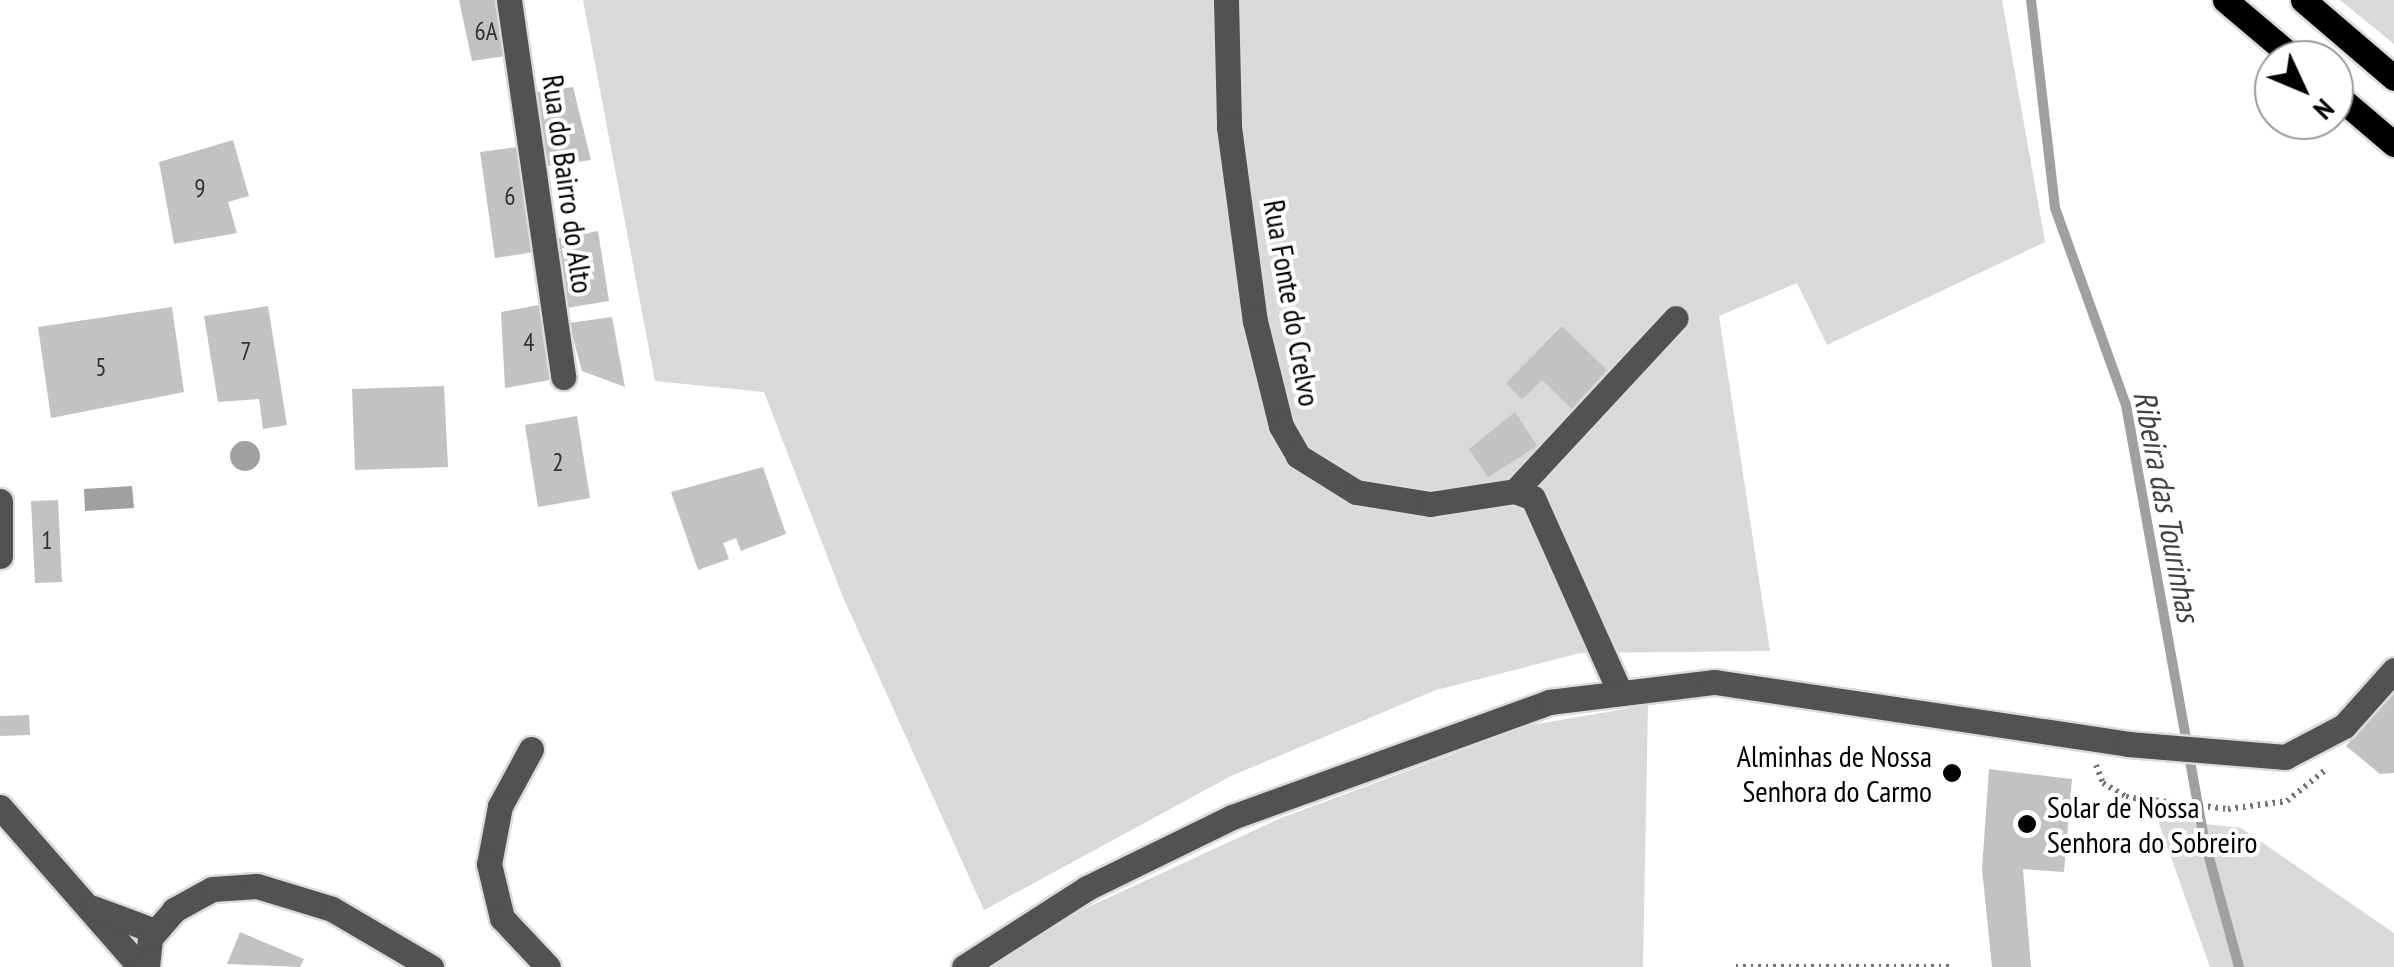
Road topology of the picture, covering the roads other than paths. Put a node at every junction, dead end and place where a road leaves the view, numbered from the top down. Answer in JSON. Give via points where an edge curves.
{"nodes":[{"id":1,"x":509,"y":0,"type":"edge"},
{"id":2,"x":1226,"y":0,"type":"edge"},
{"id":3,"x":2226,"y":0,"type":"edge"},
{"id":4,"x":2303,"y":0,"type":"edge"},
{"id":5,"x":2273,"y":40,"type":"edge"},
{"id":6,"x":2394,"y":78,"type":"edge"},
{"id":7,"x":2354,"y":110,"type":"edge"},
{"id":8,"x":2394,"y":144,"type":"edge"},
{"id":9,"x":1676,"y":318,"type":"dead end"},
{"id":10,"x":563,"y":377,"type":"dead end"},
{"id":11,"x":1515,"y":491,"type":"junction"},
{"id":12,"x":0,"y":501,"type":"edge"},
{"id":13,"x":1,"y":513,"type":"edge"},
{"id":14,"x":0,"y":556,"type":"edge"},
{"id":15,"x":2394,"y":670,"type":"edge"},
{"id":16,"x":1618,"y":688,"type":"junction"},
{"id":17,"x":531,"y":749,"type":"dead end"},
{"id":18,"x":0,"y":807,"type":"edge"},
{"id":19,"x":84,"y":903,"type":"junction"},
{"id":20,"x":155,"y":931,"type":"junction"},
{"id":21,"x":144,"y":967,"type":"edge"},
{"id":22,"x":431,"y":967,"type":"edge"},
{"id":23,"x":548,"y":967,"type":"edge"},
{"id":24,"x":964,"y":967,"type":"edge"}],
"edges":[{"from":1,"to":10,"type":"street","name":"Rua do Bairro do Alto"},
{"from":2,"to":11,"type":"street","name":"Rua Fonte do Crelvo","via":[[1230,127],[1256,321],[1290,441],[1327,479],[1392,502]]},
{"from":3,"to":5,"type":"main road"},
{"from":4,"to":6,"type":"main road"},
{"from":7,"to":8,"type":"main road"},
{"from":9,"to":11,"type":"street"},
{"from":11,"to":16,"type":"street","via":[[1547,514]]},
{"from":12,"to":13,"type":"street"},
{"from":13,"to":14,"type":"street"},
{"from":15,"to":16,"type":"street","via":[[2324,742],[2286,757],[2097,740],[1750,686]]},
{"from":16,"to":24,"type":"street","via":[[1456,730],[1232,818],[1087,888]]},
{"from":17,"to":23,"type":"street","via":[[492,834],[491,891],[502,918]]},
{"from":18,"to":19,"type":"street"},
{"from":19,"to":20,"type":"street"},
{"from":19,"to":21,"type":"street"},
{"from":20,"to":21,"type":"street"},
{"from":20,"to":22,"type":"street","via":[[212,889],[257,886],[332,909]]}]}
